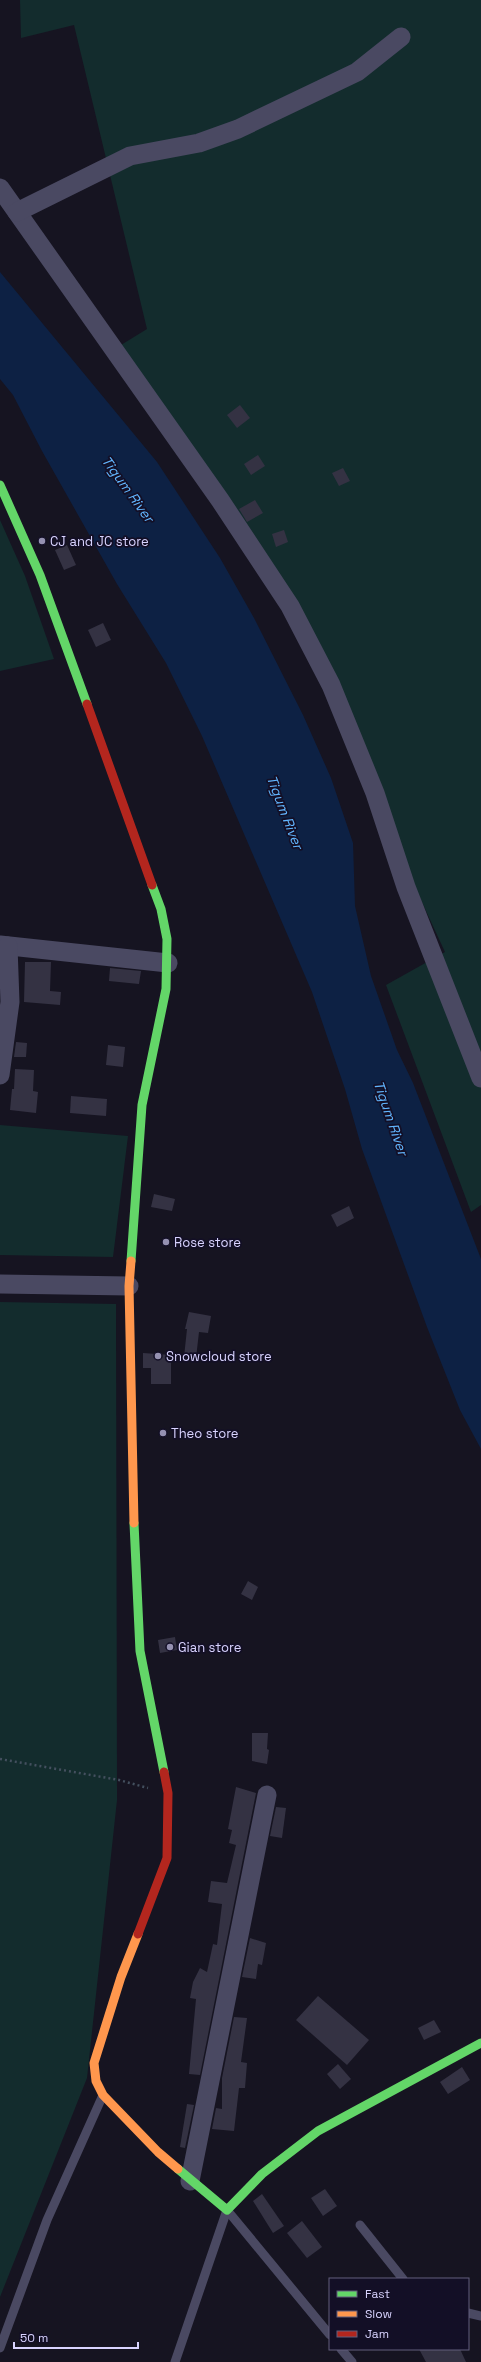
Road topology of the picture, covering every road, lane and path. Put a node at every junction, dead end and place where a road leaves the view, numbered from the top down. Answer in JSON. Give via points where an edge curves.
{"nodes":[{"id":1,"x":401,"y":37,"type":"dead end"},
{"id":2,"x":0,"y":188,"type":"edge"},
{"id":3,"x":17,"y":212,"type":"junction"},
{"id":4,"x":0,"y":485,"type":"edge"},
{"id":5,"x":4,"y":946,"type":"edge"},
{"id":6,"x":168,"y":963,"type":"junction"},
{"id":7,"x":0,"y":1075,"type":"edge"},
{"id":8,"x":481,"y":1078,"type":"edge"},
{"id":9,"x":0,"y":1284,"type":"edge"},
{"id":10,"x":129,"y":1286,"type":"junction"},
{"id":11,"x":0,"y":1759,"type":"edge"},
{"id":12,"x":168,"y":1793,"type":"junction"},
{"id":13,"x":267,"y":1795,"type":"dead end"},
{"id":14,"x":481,"y":2043,"type":"edge"},
{"id":15,"x":103,"y":2095,"type":"junction"},
{"id":16,"x":190,"y":2181,"type":"junction"},
{"id":17,"x":227,"y":2210,"type":"junction"},
{"id":18,"x":360,"y":2225,"type":"dead end"},
{"id":19,"x":402,"y":2278,"type":"edge"},
{"id":20,"x":469,"y":2314,"type":"edge"},
{"id":21,"x":481,"y":2316,"type":"edge"},
{"id":22,"x":329,"y":2334,"type":"edge"},
{"id":23,"x":0,"y":2348,"type":"edge"},
{"id":24,"x":342,"y":2350,"type":"edge"},
{"id":25,"x":175,"y":2362,"type":"edge"},
{"id":26,"x":352,"y":2362,"type":"edge"}],
"edges":[{"from":1,"to":3,"type":"street","via":[[357,72],[238,129],[199,143],[130,156]]},
{"from":2,"to":3,"type":"street"},
{"from":3,"to":8,"type":"street","via":[[220,500],[290,606],[331,685],[375,793],[406,887]]},
{"from":4,"to":6,"type":"street","via":[[40,575],[161,909]]},
{"from":5,"to":6,"type":"street"},
{"from":5,"to":7,"type":"street","via":[[10,1002]]},
{"from":6,"to":10,"type":"street","via":[[166,989],[142,1104]]},
{"from":9,"to":10,"type":"street"},
{"from":10,"to":12,"type":"street","via":[[134,1548],[140,1651]]},
{"from":11,"to":12,"type":"path","via":[[120,1780]]},
{"from":12,"to":15,"type":"street","via":[[167,1858],[121,1977],[94,2063],[96,2081]]},
{"from":13,"to":16,"type":"street"},
{"from":14,"to":17,"type":"street","via":[[318,2131],[262,2174]]},
{"from":15,"to":16,"type":"street"},
{"from":15,"to":23,"type":"lane","via":[[47,2220]]},
{"from":16,"to":17,"type":"street"},
{"from":17,"to":22,"type":"lane"},
{"from":17,"to":25,"type":"lane"},
{"from":18,"to":19,"type":"lane"},
{"from":20,"to":21,"type":"lane"},
{"from":24,"to":26,"type":"lane"}]}
